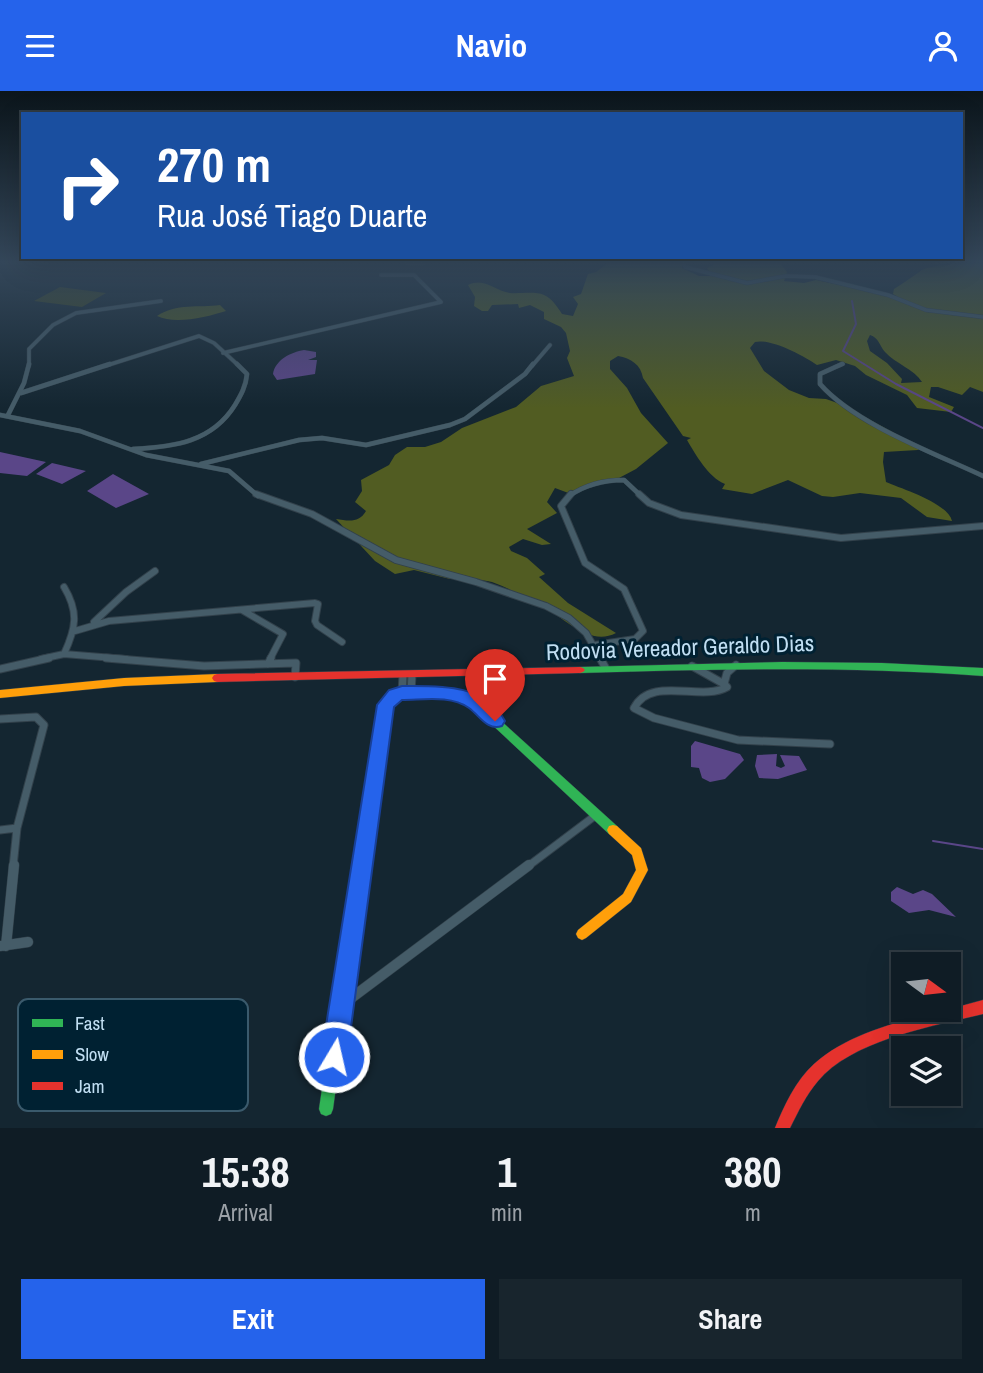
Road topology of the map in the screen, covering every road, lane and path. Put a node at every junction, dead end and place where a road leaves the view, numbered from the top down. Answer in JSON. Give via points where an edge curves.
{"nodes":[{"id":1,"x":78,"y":311,"type":"edge"},
{"id":2,"x":401,"y":311,"type":"edge"},
{"id":3,"x":937,"y":311,"type":"edge"},
{"id":4,"x":983,"y":317,"type":"edge"},
{"id":5,"x":550,"y":345,"type":"dead end"},
{"id":6,"x":223,"y":353,"type":"junction"},
{"id":7,"x":843,"y":364,"type":"dead end"},
{"id":8,"x":20,"y":393,"type":"junction"},
{"id":9,"x":0,"y":415,"type":"edge"},
{"id":10,"x":8,"y":415,"type":"junction"},
{"id":11,"x":131,"y":449,"type":"junction"},
{"id":12,"x":195,"y":465,"type":"junction"},
{"id":13,"x":983,"y":476,"type":"edge"},
{"id":14,"x":983,"y":526,"type":"edge"},
{"id":15,"x":155,"y":571,"type":"dead end"},
{"id":16,"x":64,"y":587,"type":"dead end"},
{"id":17,"x":242,"y":610,"type":"junction"},
{"id":18,"x":93,"y":624,"type":"junction"},
{"id":19,"x":75,"y":631,"type":"junction"},
{"id":20,"x":342,"y":642,"type":"dead end"},
{"id":21,"x":595,"y":645,"type":"junction"},
{"id":22,"x":64,"y":654,"type":"junction"},
{"id":23,"x":268,"y":664,"type":"junction"},
{"id":24,"x":736,"y":665,"type":"junction"},
{"id":25,"x":692,"y":666,"type":"junction"},
{"id":26,"x":605,"y":667,"type":"junction"},
{"id":27,"x":0,"y":669,"type":"edge"},
{"id":28,"x":983,"y":672,"type":"edge"},
{"id":29,"x":408,"y":675,"type":"junction"},
{"id":30,"x":295,"y":677,"type":"junction"},
{"id":31,"x":724,"y":684,"type":"junction"},
{"id":32,"x":407,"y":692,"type":"junction"},
{"id":33,"x":0,"y":694,"type":"edge"},
{"id":34,"x":0,"y":719,"type":"edge"},
{"id":35,"x":830,"y":744,"type":"dead end"},
{"id":36,"x":598,"y":814,"type":"junction"},
{"id":37,"x":17,"y":828,"type":"junction"},
{"id":38,"x":0,"y":830,"type":"edge"},
{"id":39,"x":582,"y":934,"type":"dead end"},
{"id":40,"x":28,"y":943,"type":"dead end"},
{"id":41,"x":3,"y":946,"type":"edge"},
{"id":42,"x":342,"y":1005,"type":"junction"},
{"id":43,"x":983,"y":1007,"type":"edge"},
{"id":44,"x":326,"y":1109,"type":"dead end"},
{"id":45,"x":782,"y":1128,"type":"edge"}],
"edges":[{"from":1,"to":8,"type":"street","via":[[53,324],[29,349],[31,363]]},
{"from":2,"to":6,"type":"street"},
{"from":3,"to":4,"type":"street"},
{"from":5,"to":12,"type":"street","via":[[525,375],[450,425],[366,445],[322,438],[299,440]]},
{"from":6,"to":8,"type":"street","via":[[199,336]]},
{"from":6,"to":11,"type":"street","via":[[242,367],[247,380],[234,409],[217,429],[179,444]]},
{"from":7,"to":13,"type":"street","via":[[820,374],[821,388],[828,395]]},
{"from":8,"to":10,"type":"street"},
{"from":9,"to":10,"type":"street"},
{"from":10,"to":11,"type":"street","via":[[80,431]]},
{"from":11,"to":12,"type":"street"},
{"from":12,"to":21,"type":"street","via":[[229,471],[258,496],[312,514],[396,560],[546,606],[578,625]]},
{"from":14,"to":21,"type":"street","via":[[841,538],[681,515],[649,503],[624,480],[610,480],[572,493],[561,506],[585,563],[624,589],[643,631],[635,639]]},
{"from":15,"to":18,"type":"street"},
{"from":16,"to":19,"type":"street","via":[[77,612]]},
{"from":17,"to":18,"type":"street"},
{"from":17,"to":20,"type":"street","via":[[315,603],[317,626]]},
{"from":17,"to":23,"type":"street","via":[[283,634]]},
{"from":18,"to":19,"type":"street"},
{"from":19,"to":22,"type":"street"},
{"from":21,"to":26,"type":"street"},
{"from":22,"to":23,"type":"street","via":[[204,666]]},
{"from":22,"to":27,"type":"street"},
{"from":23,"to":30,"type":"street","via":[[296,663]]},
{"from":24,"to":25,"type":"main road","name":"Rodovia Vereador Geraldo Dias"},
{"from":24,"to":28,"type":"main road","name":"Rodovia Vereador Geraldo Dias","via":[[853,663]]},
{"from":24,"to":31,"type":"street"},
{"from":25,"to":26,"type":"main road","name":"Rodovia Vereador Geraldo Dias"},
{"from":25,"to":31,"type":"street"},
{"from":26,"to":29,"type":"main road","name":"Rodovia Vereador Geraldo Dias"},
{"from":29,"to":30,"type":"main road","name":"Rodovia Vereador Geraldo Dias"},
{"from":29,"to":32,"type":"street"},
{"from":30,"to":33,"type":"main road","name":"Rodovia Vereador Geraldo Dias","via":[[127,682]]},
{"from":31,"to":35,"type":"street","via":[[727,687],[711,693],[656,691],[646,694],[634,708],[654,718],[738,740]]},
{"from":32,"to":36,"type":"main road","via":[[453,693],[475,703]]},
{"from":32,"to":42,"type":"main road","via":[[395,695],[383,710]]},
{"from":34,"to":37,"type":"street","via":[[36,717],[44,725]]},
{"from":36,"to":39,"type":"main road","via":[[637,852],[642,870],[627,898]]},
{"from":36,"to":42,"type":"street"},
{"from":37,"to":38,"type":"street"},
{"from":37,"to":41,"type":"street"},
{"from":40,"to":41,"type":"street"},
{"from":42,"to":44,"type":"main road"},
{"from":43,"to":45,"type":"main road","via":[[920,1024],[823,1065]]}]}
